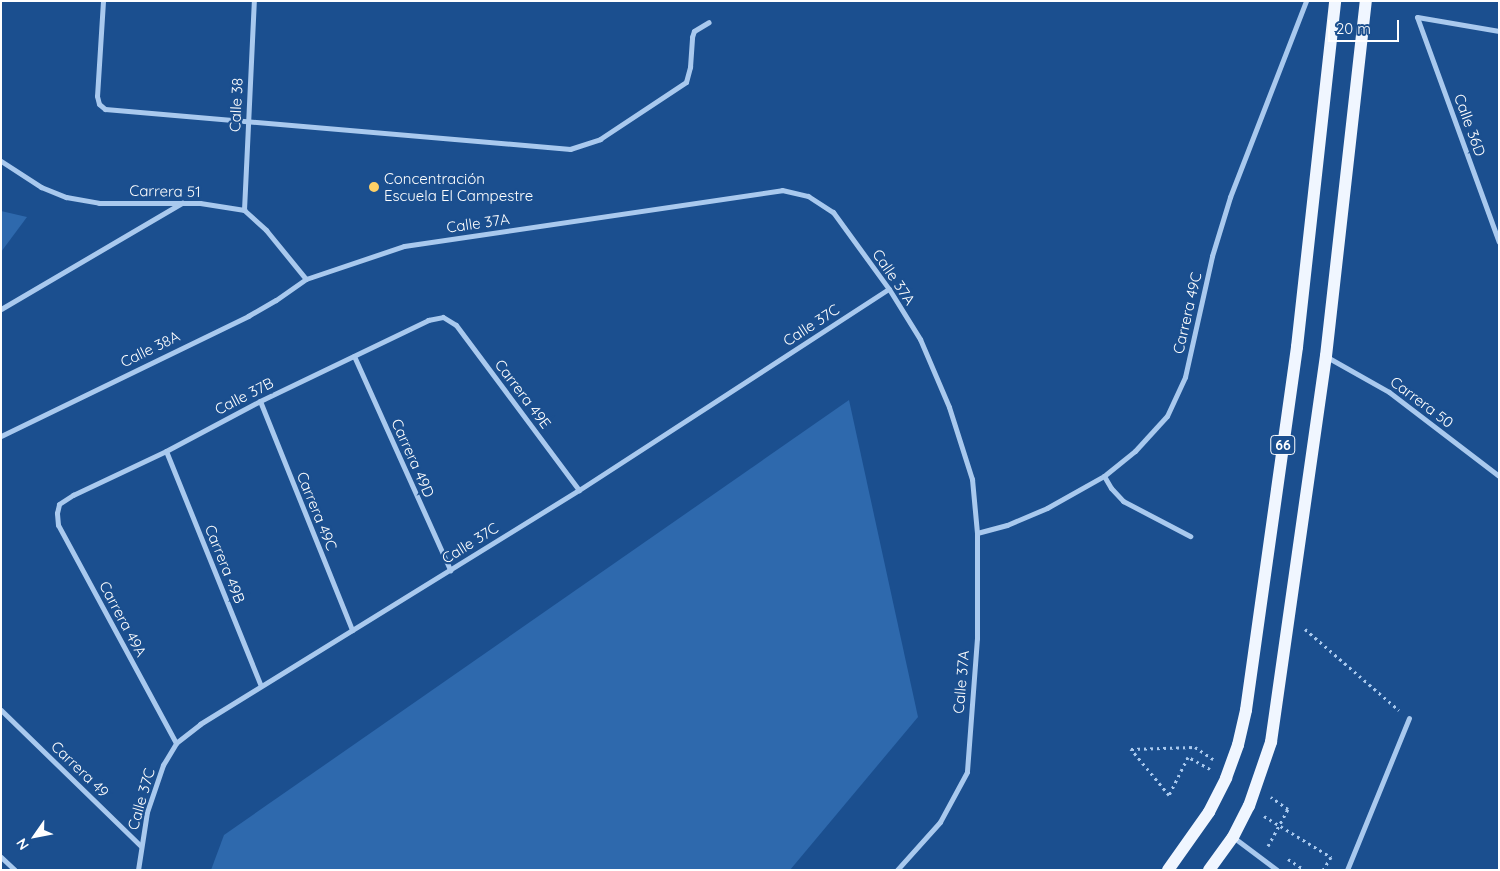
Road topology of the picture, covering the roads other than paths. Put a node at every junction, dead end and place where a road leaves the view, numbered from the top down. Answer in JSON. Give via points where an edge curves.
{"nodes":[{"id":1,"x":103,"y":1,"type":"edge"},
{"id":2,"x":254,"y":1,"type":"edge"},
{"id":3,"x":1306,"y":1,"type":"edge"},
{"id":4,"x":1335,"y":1,"type":"edge"},
{"id":5,"x":1366,"y":1,"type":"edge"},
{"id":6,"x":709,"y":22,"type":"dead end"},
{"id":7,"x":1499,"y":31,"type":"edge"},
{"id":8,"x":248,"y":121,"type":"junction"},
{"id":9,"x":1,"y":161,"type":"edge"},
{"id":10,"x":182,"y":203,"type":"junction"},
{"id":11,"x":244,"y":210,"type":"junction"},
{"id":12,"x":1499,"y":242,"type":"edge"},
{"id":13,"x":306,"y":280,"type":"junction"},
{"id":14,"x":889,"y":289,"type":"junction"},
{"id":15,"x":1,"y":309,"type":"edge"},
{"id":16,"x":443,"y":317,"type":"joint"},
{"id":17,"x":354,"y":356,"type":"junction"},
{"id":18,"x":1326,"y":356,"type":"junction"},
{"id":19,"x":260,"y":401,"type":"junction"},
{"id":20,"x":1,"y":436,"type":"edge"},
{"id":21,"x":166,"y":451,"type":"junction"},
{"id":22,"x":1104,"y":476,"type":"junction"},
{"id":23,"x":1499,"y":476,"type":"edge"},
{"id":24,"x":579,"y":490,"type":"junction"},
{"id":25,"x":59,"y":504,"type":"joint"},
{"id":26,"x":977,"y":533,"type":"junction"},
{"id":27,"x":1190,"y":536,"type":"dead end"},
{"id":28,"x":450,"y":570,"type":"junction"},
{"id":29,"x":352,"y":630,"type":"junction"},
{"id":30,"x":261,"y":686,"type":"junction"},
{"id":31,"x":1,"y":710,"type":"edge"},
{"id":32,"x":1409,"y":718,"type":"road end"},
{"id":33,"x":176,"y":743,"type":"junction"},
{"id":34,"x":1233,"y":837,"type":"junction"},
{"id":35,"x":141,"y":846,"type":"junction"},
{"id":36,"x":1,"y":857,"type":"edge"},
{"id":37,"x":15,"y":870,"type":"edge"},
{"id":38,"x":138,"y":870,"type":"edge"},
{"id":39,"x":897,"y":870,"type":"edge"},
{"id":40,"x":1168,"y":870,"type":"edge"},
{"id":41,"x":1209,"y":870,"type":"edge"},
{"id":42,"x":1277,"y":870,"type":"edge"},
{"id":43,"x":1347,"y":870,"type":"edge"}],
"edges":[{"from":1,"to":8,"type":"street","via":[[97,96],[105,109]]},
{"from":2,"to":8,"type":"street","name":"Calle 38"},
{"from":3,"to":22,"type":"street","name":"Carrera 49C","via":[[1230,196],[1212,256],[1185,377],[1167,416],[1135,451]]},
{"from":4,"to":40,"type":"main road","number":"66","via":[[1297,346],[1248,700],[1238,745],[1226,778],[1209,812]]},
{"from":5,"to":18,"type":"main road","number":"66"},
{"from":6,"to":8,"type":"street","via":[[694,31],[686,82],[586,145],[570,148]]},
{"from":7,"to":12,"type":"street","name":"Calle 36D","via":[[1417,17]]},
{"from":8,"to":11,"type":"street","name":"Calle 38"},
{"from":9,"to":10,"type":"street","name":"Carrera 51","via":[[41,187],[66,197],[99,203]]},
{"from":10,"to":11,"type":"street","name":"Carrera 51"},
{"from":10,"to":15,"type":"street"},
{"from":11,"to":13,"type":"street","via":[[266,230]]},
{"from":13,"to":14,"type":"street","name":"Calle 37A","via":[[404,246],[782,190],[808,196],[833,212]]},
{"from":13,"to":20,"type":"street","name":"Calle 38A","via":[[248,316]]},
{"from":14,"to":24,"type":"street","name":"Calle 37C"},
{"from":14,"to":26,"type":"street","name":"Calle 37A","via":[[920,339],[948,407],[972,479]]},
{"from":16,"to":17,"type":"street","name":"Calle 37B","via":[[428,320]]},
{"from":16,"to":24,"type":"street","name":"Carrera 49E","via":[[456,325]]},
{"from":17,"to":19,"type":"street","name":"Calle 37B"},
{"from":17,"to":28,"type":"street","name":"Carrera 49D"},
{"from":18,"to":23,"type":"street","name":"Carrera 50","via":[[1389,392]]},
{"from":18,"to":34,"type":"main road","number":"66","via":[[1271,742],[1249,806]]},
{"from":19,"to":21,"type":"street","name":"Calle 37B"},
{"from":19,"to":29,"type":"street","name":"Carrera 49C"},
{"from":21,"to":25,"type":"street","name":"Calle 37B","via":[[73,494]]},
{"from":21,"to":30,"type":"street","name":"Carrera 49B"},
{"from":22,"to":26,"type":"street","name":"Carrera 49C","via":[[1047,508],[1007,525]]},
{"from":22,"to":27,"type":"street","via":[[1124,501]]},
{"from":24,"to":28,"type":"street","name":"Calle 37C"},
{"from":25,"to":33,"type":"street","name":"Carrera 49A","via":[[58,525]]},
{"from":26,"to":39,"type":"street","name":"Calle 37A","via":[[977,638],[967,772],[940,822]]},
{"from":28,"to":29,"type":"street","name":"Calle 37C"},
{"from":29,"to":30,"type":"street","name":"Calle 37C"},
{"from":30,"to":33,"type":"street","name":"Calle 37C"},
{"from":31,"to":35,"type":"street","name":"Carrera 49"},
{"from":32,"to":43,"type":"street"},
{"from":33,"to":35,"type":"street","name":"Calle 37C","via":[[153,789]]},
{"from":34,"to":41,"type":"main road","number":"66"},
{"from":34,"to":42,"type":"street"},
{"from":35,"to":38,"type":"street","name":"Calle 37C"},
{"from":36,"to":37,"type":"street"}]}
